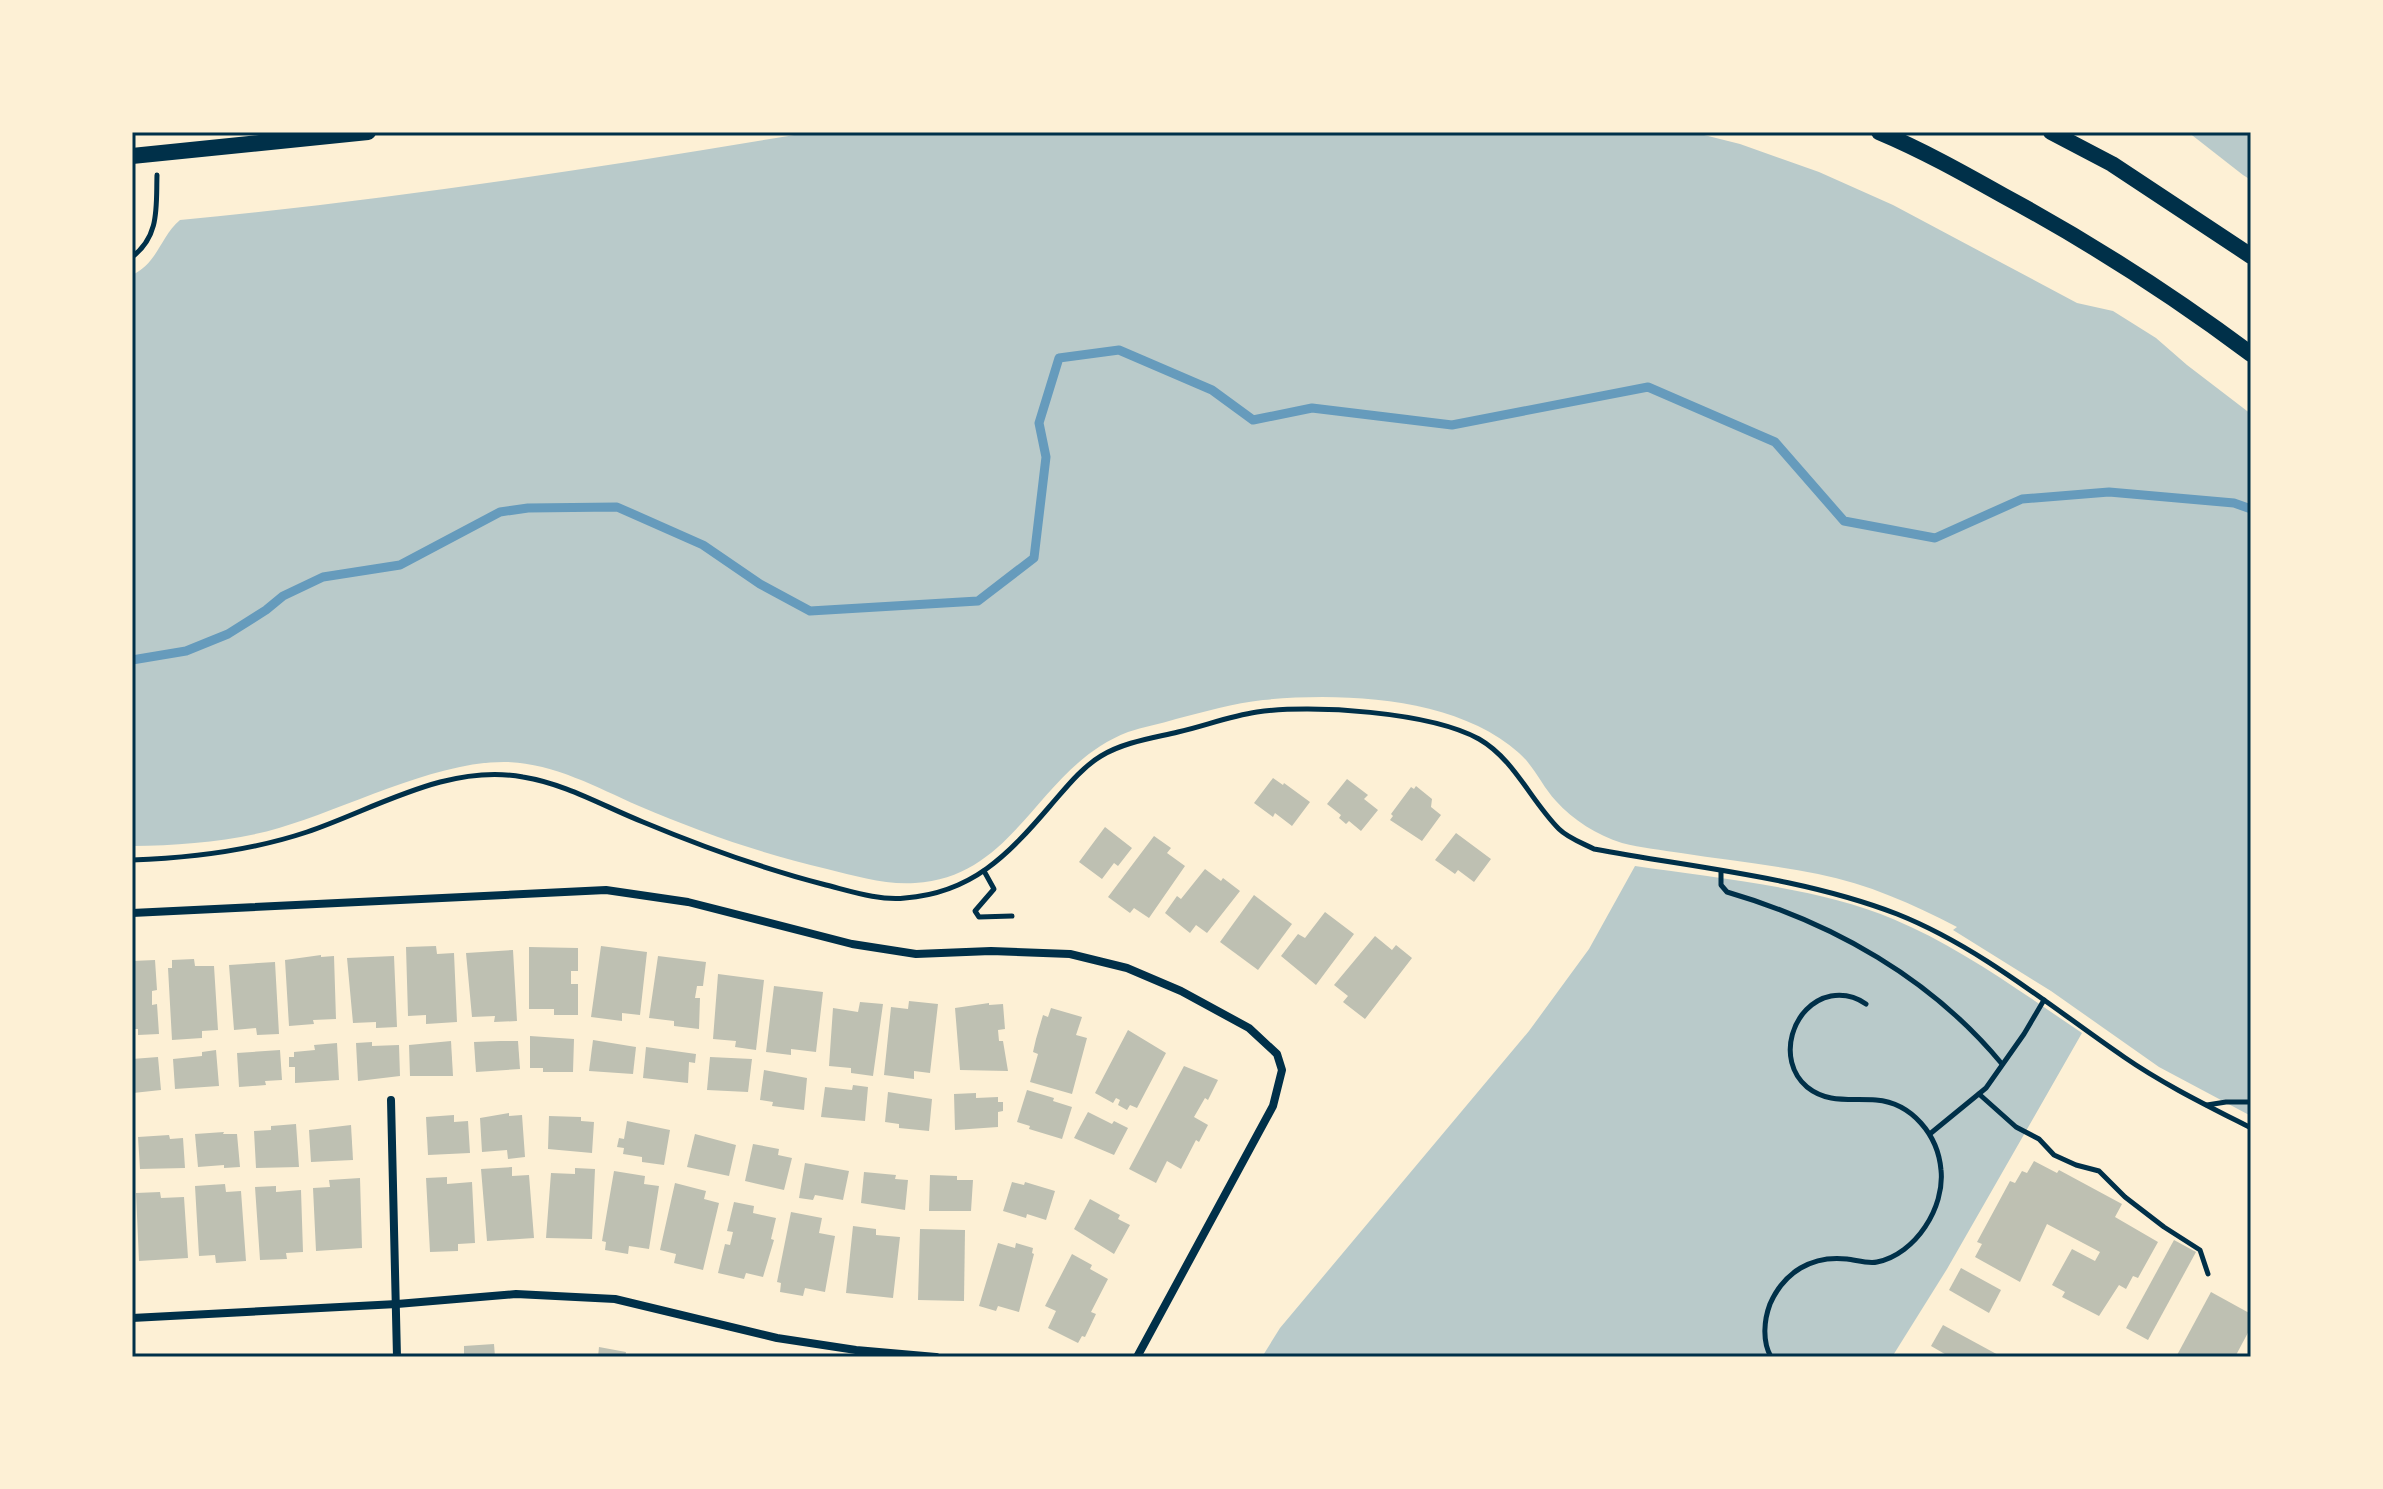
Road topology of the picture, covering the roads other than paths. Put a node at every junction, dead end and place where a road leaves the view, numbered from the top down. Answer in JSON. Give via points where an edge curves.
{"nodes":[{"id":1,"x":368,"y":132,"type":"edge"},
{"id":2,"x":1879,"y":132,"type":"edge"},
{"id":3,"x":2051,"y":132,"type":"edge"},
{"id":4,"x":132,"y":156,"type":"edge"},
{"id":5,"x":2251,"y":256,"type":"edge"},
{"id":6,"x":2251,"y":354,"type":"edge"},
{"id":7,"x":132,"y":913,"type":"edge"},
{"id":8,"x":391,"y":1100,"type":"dead end"},
{"id":9,"x":397,"y":1304,"type":"junction"},
{"id":10,"x":132,"y":1318,"type":"edge"},
{"id":11,"x":397,"y":1357,"type":"edge"},
{"id":12,"x":936,"y":1357,"type":"edge"},
{"id":13,"x":1137,"y":1357,"type":"edge"}],
"edges":[{"from":1,"to":4,"type":"main road"},
{"from":2,"to":6,"type":"main road","via":[[2088,241]]},
{"from":3,"to":5,"type":"main road","via":[[2112,164]]},
{"from":7,"to":13,"type":"street","via":[[606,890],[688,902],[852,944],[916,954],[1070,954],[1127,968],[1181,991],[1249,1028],[1277,1054],[1282,1070],[1273,1106]]},
{"from":8,"to":9,"type":"street"},
{"from":9,"to":10,"type":"street"},
{"from":9,"to":11,"type":"street"},
{"from":9,"to":12,"type":"street","via":[[516,1294],[615,1299],[777,1338]]}]}
